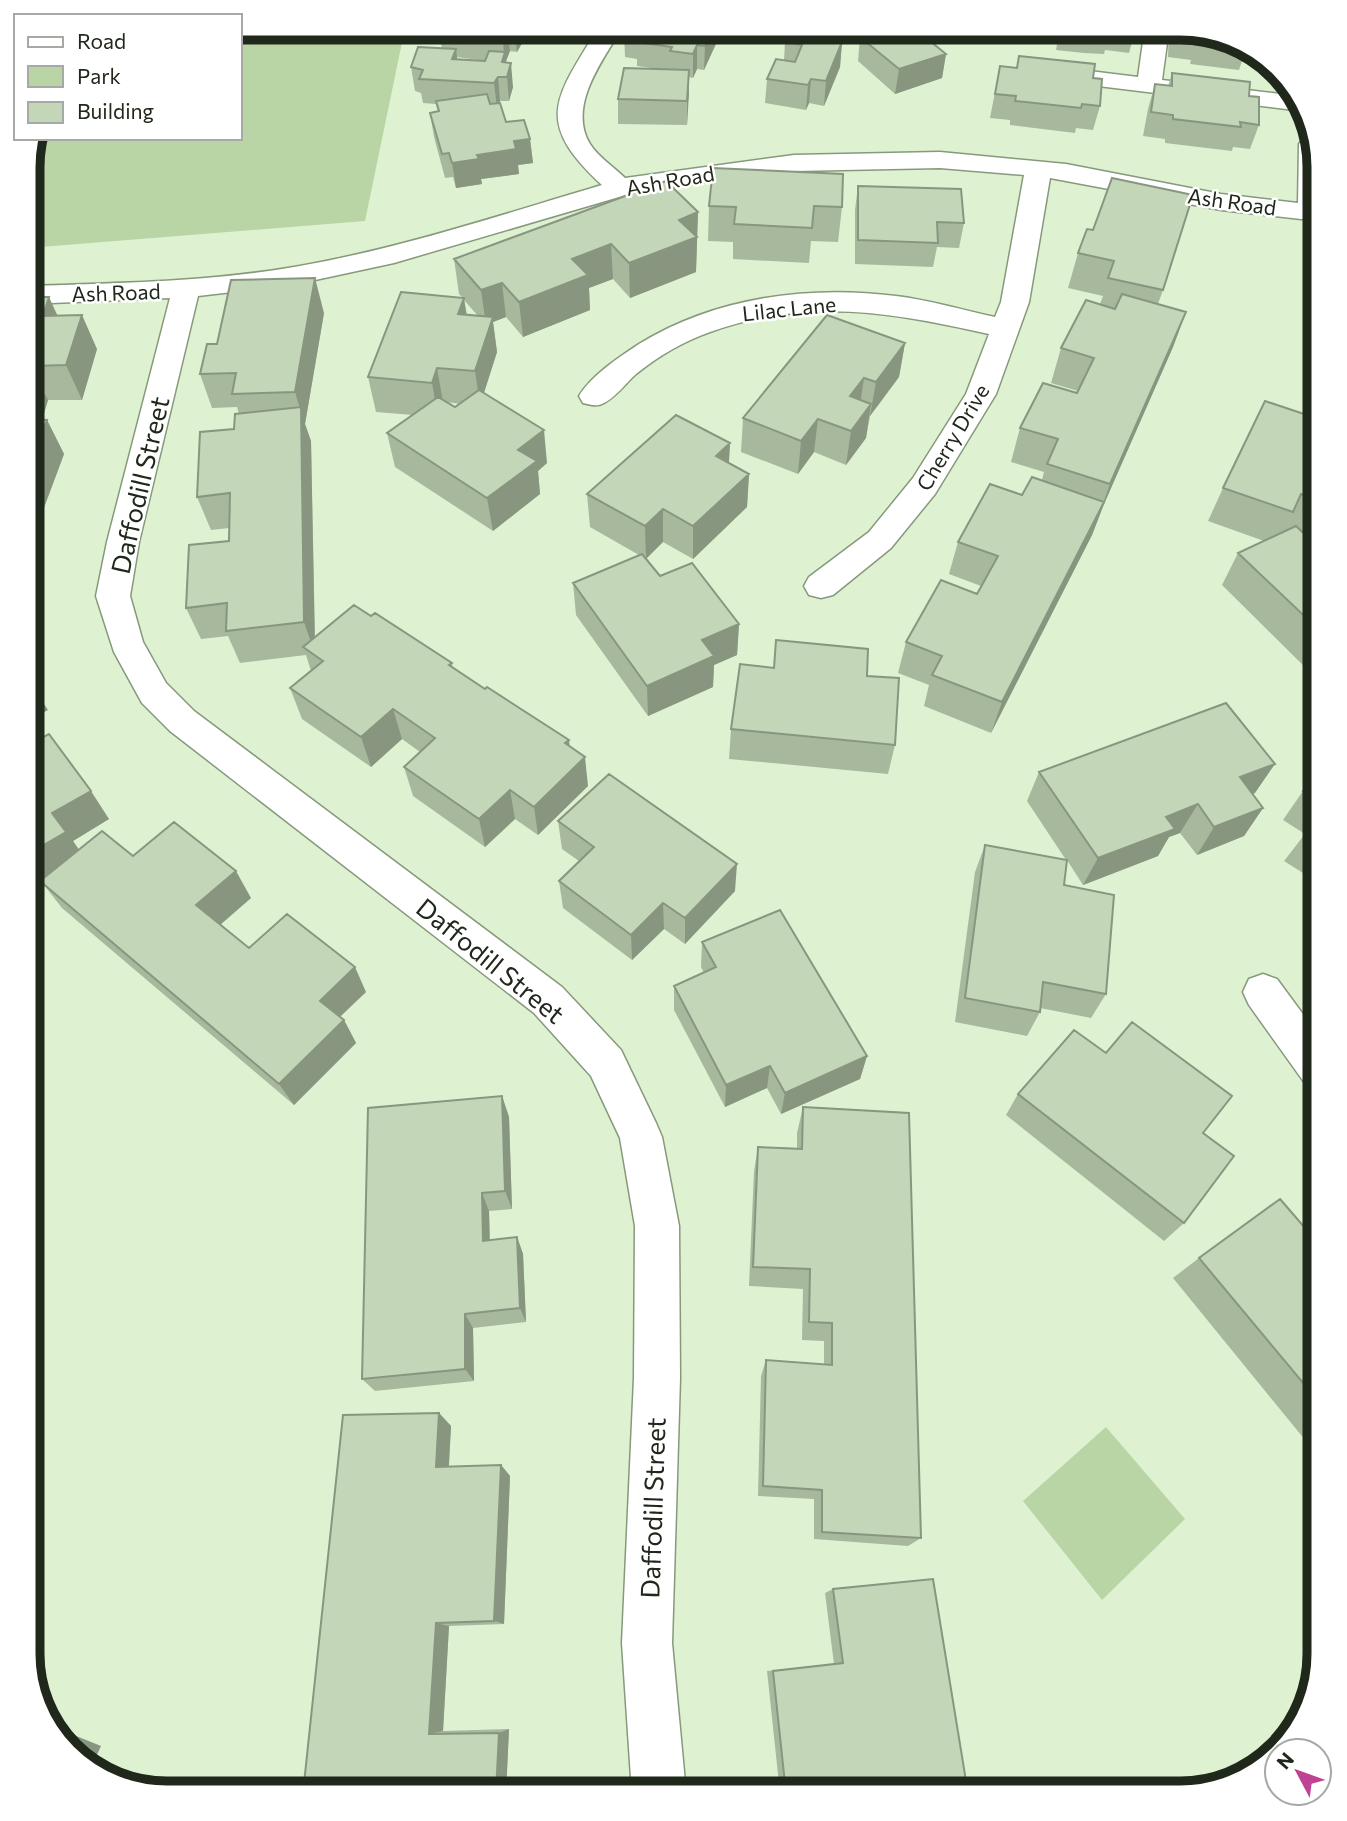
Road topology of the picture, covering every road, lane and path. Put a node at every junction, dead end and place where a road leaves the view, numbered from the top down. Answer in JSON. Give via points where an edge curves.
{"nodes":[{"id":1,"x":603,"y":41,"type":"edge"},
{"id":2,"x":1155,"y":41,"type":"edge"},
{"id":3,"x":1023,"y":70,"type":"edge"},
{"id":4,"x":1149,"y":86,"type":"junction"},
{"id":5,"x":1289,"y":103,"type":"edge"},
{"id":6,"x":1038,"y":169,"type":"junction"},
{"id":7,"x":620,"y":188,"type":"junction"},
{"id":8,"x":1307,"y":211,"type":"edge"},
{"id":9,"x":186,"y":289,"type":"junction"},
{"id":10,"x":41,"y":295,"type":"edge"},
{"id":11,"x":1006,"y":328,"type":"junction"},
{"id":12,"x":594,"y":396,"type":"dead end"},
{"id":13,"x":821,"y":586,"type":"dead end"},
{"id":14,"x":1264,"y":992,"type":"dead end"},
{"id":15,"x":1307,"y":1052,"type":"edge"},
{"id":16,"x":658,"y":1781,"type":"edge"}],
"edges":[{"from":1,"to":7,"type":"street","via":[[573,97],[570,124],[578,144]]},
{"from":2,"to":4,"type":"street"},
{"from":3,"to":4,"type":"street"},
{"from":4,"to":5,"type":"street"},
{"from":6,"to":7,"type":"street","name":"Ash Road","via":[[940,160],[794,163]]},
{"from":6,"to":8,"type":"street","name":"Ash Road","via":[[1221,202]]},
{"from":6,"to":11,"type":"street","name":"Cherry Drive","via":[[1015,302]]},
{"from":7,"to":9,"type":"street","name":"Ash Road","via":[[394,255],[292,276]]},
{"from":9,"to":10,"type":"street","name":"Ash Road"},
{"from":9,"to":16,"type":"street","name":"Daffodill Street","via":[[113,596],[126,643],[153,693],[183,721],[548,1000],[606,1063],[641,1137],[657,1226],[657,1378],[647,1643]]},
{"from":11,"to":12,"type":"street","name":"Lilac Lane","via":[[896,305],[832,300],[770,306],[722,317],[674,336],[634,361]]},
{"from":11,"to":13,"type":"street","name":"Cherry Drive","via":[[981,394],[923,486],[880,540]]},
{"from":14,"to":15,"type":"street"}]}
